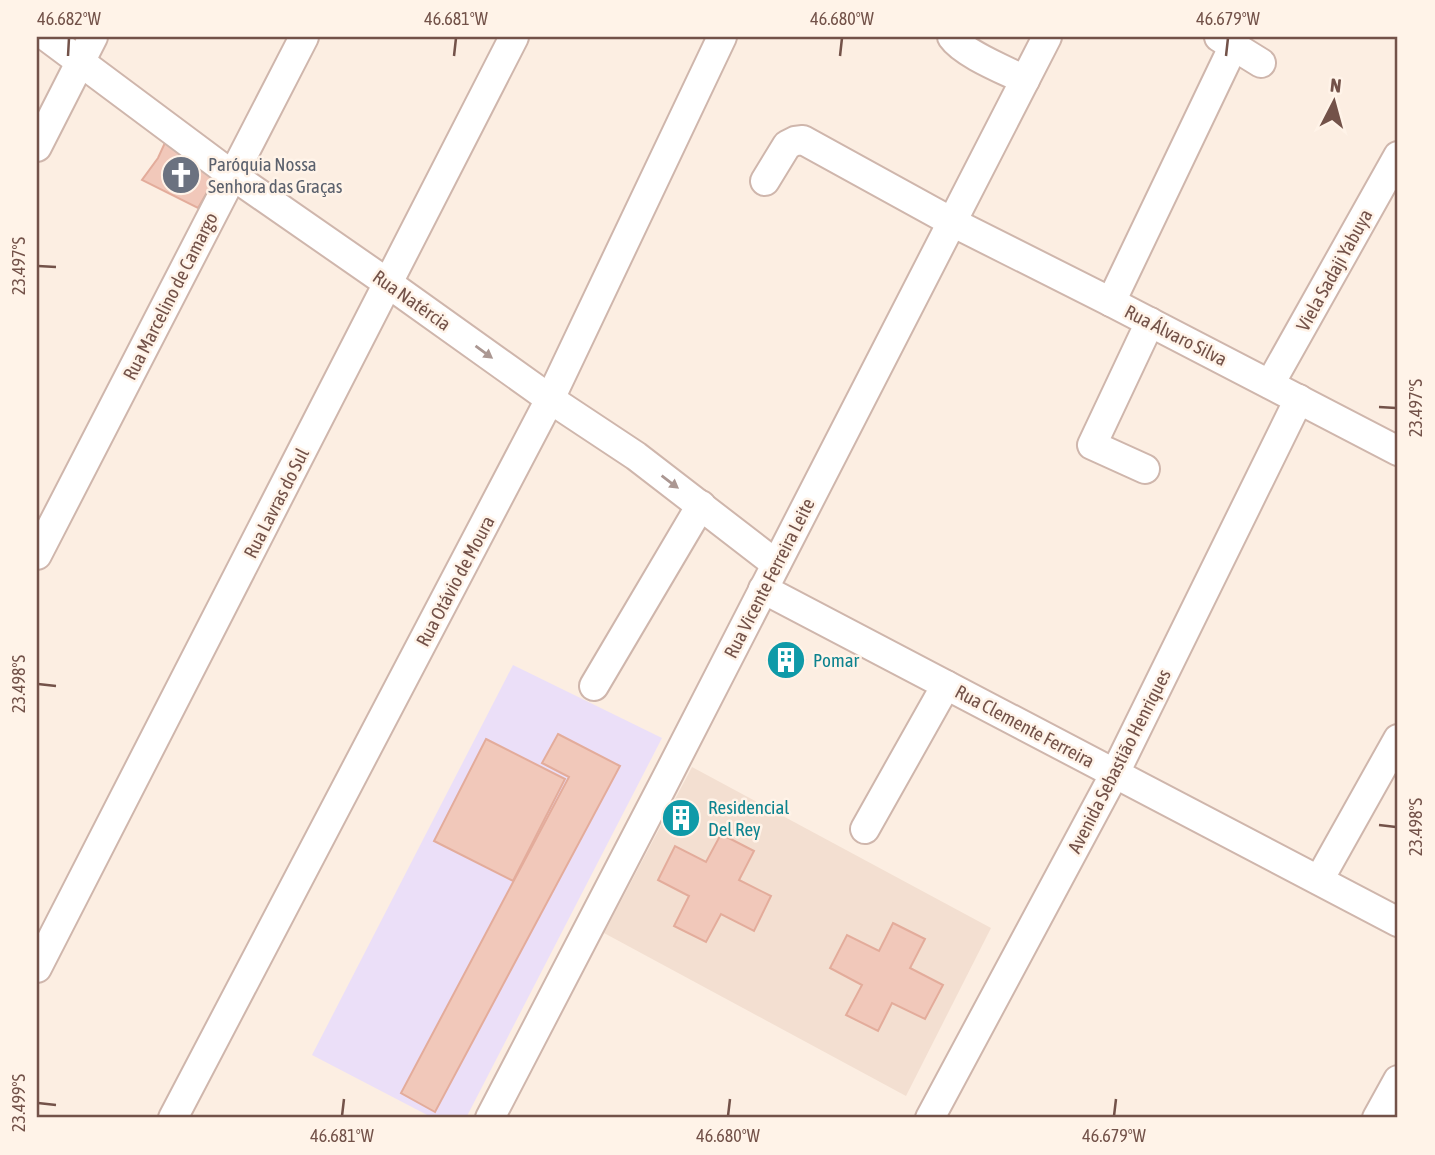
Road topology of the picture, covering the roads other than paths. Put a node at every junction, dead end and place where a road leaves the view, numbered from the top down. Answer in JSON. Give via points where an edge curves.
{"nodes":[{"id":1,"x":47,"y":37,"type":"edge"},
{"id":2,"x":93,"y":37,"type":"edge"},
{"id":3,"x":304,"y":37,"type":"edge"},
{"id":4,"x":514,"y":37,"type":"edge"},
{"id":5,"x":722,"y":37,"type":"edge"},
{"id":6,"x":952,"y":37,"type":"edge"},
{"id":7,"x":1047,"y":37,"type":"edge"},
{"id":8,"x":1226,"y":41,"type":"edge"},
{"id":9,"x":80,"y":62,"type":"junction"},
{"id":10,"x":1261,"y":62,"type":"dead end"},
{"id":11,"x":1025,"y":80,"type":"junction"},
{"id":12,"x":37,"y":147,"type":"edge"},
{"id":13,"x":1398,"y":156,"type":"edge"},
{"id":14,"x":232,"y":176,"type":"junction"},
{"id":15,"x":765,"y":181,"type":"dead end"},
{"id":16,"x":952,"y":222,"type":"junction"},
{"id":17,"x":388,"y":284,"type":"junction"},
{"id":18,"x":1111,"y":302,"type":"junction"},
{"id":19,"x":1150,"y":322,"type":"junction"},
{"id":20,"x":1270,"y":384,"type":"junction"},
{"id":21,"x":551,"y":399,"type":"junction"},
{"id":22,"x":1299,"y":399,"type":"junction"},
{"id":23,"x":1398,"y":450,"type":"edge"},
{"id":24,"x":1145,"y":468,"type":"dead end"},
{"id":25,"x":701,"y":505,"type":"junction"},
{"id":26,"x":37,"y":555,"type":"edge"},
{"id":27,"x":776,"y":564,"type":"junction"},
{"id":28,"x":763,"y":589,"type":"junction"},
{"id":29,"x":946,"y":685,"type":"junction"},
{"id":30,"x":594,"y":687,"type":"dead end"},
{"id":31,"x":1398,"y":739,"type":"edge"},
{"id":32,"x":1115,"y":773,"type":"junction"},
{"id":33,"x":865,"y":829,"type":"dead end"},
{"id":34,"x":1319,"y":880,"type":"junction"},
{"id":35,"x":1398,"y":922,"type":"edge"},
{"id":36,"x":37,"y":968,"type":"edge"},
{"id":37,"x":1398,"y":1080,"type":"edge"},
{"id":38,"x":173,"y":1118,"type":"edge"},
{"id":39,"x":490,"y":1118,"type":"edge"},
{"id":40,"x":930,"y":1118,"type":"edge"},
{"id":41,"x":1377,"y":1118,"type":"edge"}],
"edges":[{"from":1,"to":9,"type":"street","name":"Rua Natércia"},
{"from":2,"to":9,"type":"street"},
{"from":3,"to":14,"type":"street","name":"Rua Marcelino de Camargo"},
{"from":4,"to":17,"type":"street","name":"Rua Lavras do Sul"},
{"from":5,"to":21,"type":"street","name":"Rua Otávio de Moura"},
{"from":6,"to":11,"type":"street","via":[[972,54]]},
{"from":7,"to":11,"type":"street","name":"Rua Vicente Ferreira Leite"},
{"from":8,"to":10,"type":"street"},
{"from":8,"to":18,"type":"street"},
{"from":9,"to":12,"type":"street"},
{"from":9,"to":14,"type":"street","name":"Rua Natércia"},
{"from":11,"to":16,"type":"street","name":"Rua Vicente Ferreira Leite"},
{"from":13,"to":20,"type":"street","name":"Viela Sadaji Yabuya"},
{"from":14,"to":17,"type":"street","name":"Rua Natércia"},
{"from":14,"to":26,"type":"street","name":"Rua Marcelino de Camargo"},
{"from":15,"to":16,"type":"street","name":"Rua Álvaro Silva","via":[[787,145],[803,140]]},
{"from":16,"to":18,"type":"street","name":"Rua Álvaro Silva"},
{"from":16,"to":27,"type":"street","name":"Rua Vicente Ferreira Leite"},
{"from":17,"to":21,"type":"street","name":"Rua Natércia","one_way":true},
{"from":17,"to":36,"type":"street","name":"Rua Lavras do Sul"},
{"from":18,"to":19,"type":"street","name":"Rua Álvaro Silva"},
{"from":19,"to":20,"type":"street","name":"Rua Álvaro Silva"},
{"from":19,"to":24,"type":"street","via":[[1092,445]]},
{"from":20,"to":22,"type":"street","name":"Rua Álvaro Silva"},
{"from":21,"to":25,"type":"street","name":"Rua Natércia","one_way":true},
{"from":21,"to":38,"type":"street","name":"Rua Otávio de Moura"},
{"from":22,"to":23,"type":"street","name":"Rua Álvaro Silva"},
{"from":22,"to":32,"type":"street","name":"Avenida Sebastião Henriques"},
{"from":25,"to":27,"type":"street","name":"Rua Natércia"},
{"from":25,"to":30,"type":"street"},
{"from":27,"to":28,"type":"street","name":"Rua Vicente Ferreira Leite"},
{"from":28,"to":29,"type":"street","name":"Rua Clemente Ferreira"},
{"from":28,"to":39,"type":"street","name":"Rua Vicente Ferreira Leite"},
{"from":29,"to":32,"type":"street","name":"Rua Clemente Ferreira"},
{"from":29,"to":33,"type":"street"},
{"from":31,"to":34,"type":"street"},
{"from":32,"to":34,"type":"street","name":"Rua Clemente Ferreira"},
{"from":32,"to":40,"type":"street","name":"Avenida Sebastião Henriques"},
{"from":34,"to":35,"type":"street","name":"Rua Clemente Ferreira"},
{"from":37,"to":41,"type":"street"}]}
